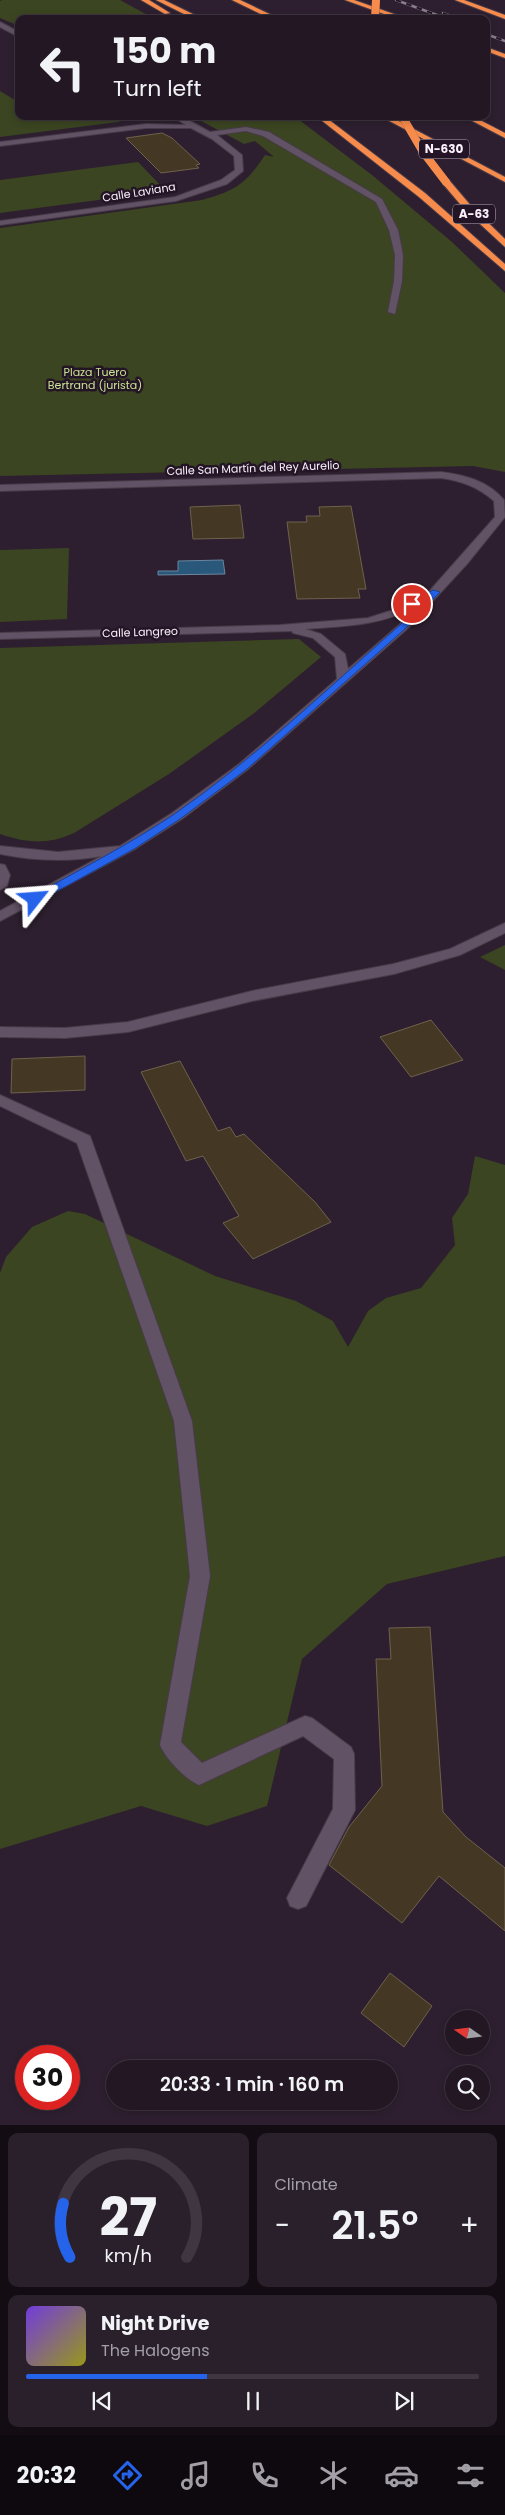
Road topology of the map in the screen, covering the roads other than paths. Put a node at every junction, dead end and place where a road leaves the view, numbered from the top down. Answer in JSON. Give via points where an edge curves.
{"nodes":[{"id":1,"x":144,"y":0,"type":"edge"},
{"id":2,"x":159,"y":0,"type":"edge"},
{"id":3,"x":235,"y":0,"type":"edge"},
{"id":4,"x":348,"y":0,"type":"edge"},
{"id":5,"x":376,"y":0,"type":"edge"},
{"id":6,"x":458,"y":0,"type":"edge"},
{"id":7,"x":504,"y":13,"type":"edge"},
{"id":8,"x":170,"y":15,"type":"edge"},
{"id":9,"x":191,"y":15,"type":"edge"},
{"id":10,"x":268,"y":15,"type":"edge"},
{"id":11,"x":375,"y":15,"type":"edge"},
{"id":12,"x":393,"y":15,"type":"edge"},
{"id":13,"x":0,"y":24,"type":"edge"},
{"id":14,"x":0,"y":30,"type":"edge"},
{"id":15,"x":15,"y":33,"type":"edge"},
{"id":16,"x":15,"y":34,"type":"edge"},
{"id":17,"x":490,"y":50,"type":"edge"},
{"id":18,"x":505,"y":56,"type":"edge"},
{"id":19,"x":182,"y":120,"type":"edge"},
{"id":20,"x":324,"y":120,"type":"edge"},
{"id":21,"x":391,"y":120,"type":"edge"},
{"id":22,"x":404,"y":120,"type":"edge"},
{"id":23,"x":474,"y":120,"type":"edge"},
{"id":24,"x":197,"y":128,"type":"junction"},
{"id":25,"x":209,"y":134,"type":"junction"},
{"id":26,"x":505,"y":136,"type":"edge"},
{"id":27,"x":0,"y":144,"type":"edge"},
{"id":28,"x":505,"y":180,"type":"edge"},
{"id":29,"x":0,"y":223,"type":"edge"},
{"id":30,"x":505,"y":244,"type":"edge"},
{"id":31,"x":505,"y":268,"type":"edge"},
{"id":32,"x":392,"y":312,"type":"dead end"},
{"id":33,"x":0,"y":488,"type":"edge"},
{"id":34,"x":436,"y":592,"type":"junction"},
{"id":35,"x":280,"y":628,"type":"junction"},
{"id":36,"x":0,"y":636,"type":"edge"},
{"id":37,"x":344,"y":679,"type":"junction"},
{"id":38,"x":130,"y":846,"type":"junction"},
{"id":39,"x":0,"y":850,"type":"edge"},
{"id":40,"x":0,"y":868,"type":"edge"},
{"id":41,"x":0,"y":886,"type":"edge"},
{"id":42,"x":0,"y":917,"type":"edge"},
{"id":43,"x":505,"y":927,"type":"edge"},
{"id":44,"x":0,"y":1032,"type":"edge"},
{"id":45,"x":0,"y":1100,"type":"edge"},
{"id":46,"x":298,"y":1898,"type":"dead end"}],
"edges":[{"from":1,"to":8,"type":"highway"},
{"from":2,"to":9,"type":"highway"},
{"from":3,"to":10,"type":"highway"},
{"from":4,"to":12,"type":"highway"},
{"from":5,"to":11,"type":"highway","bridge":true},
{"from":6,"to":7,"type":"highway"},
{"from":13,"to":15,"type":"street"},
{"from":14,"to":16,"type":"street"},
{"from":17,"to":18,"type":"highway"},
{"from":19,"to":24,"type":"street","name":"Calle Laviana"},
{"from":20,"to":31,"type":"highway","via":[[422,195]]},
{"from":21,"to":28,"type":"highway","number":"N-630"},
{"from":22,"to":30,"type":"highway","number":"A-63","bridge":true,"via":[[446,182]]},
{"from":23,"to":26,"type":"highway"},
{"from":24,"to":25,"type":"street","name":"Calle Laviana"},
{"from":24,"to":27,"type":"street","via":[[146,126]]},
{"from":25,"to":29,"type":"street","name":"Calle Laviana","via":[[238,154],[239,171],[224,182],[176,199]]},
{"from":25,"to":32,"type":"street","via":[[246,129],[266,134],[379,201],[400,253],[401,269]]},
{"from":33,"to":34,"type":"street","name":"Calle San Martín del Rey Aurelio","via":[[441,475],[464,477],[484,486],[499,500],[500,517]]},
{"from":34,"to":35,"type":"street","via":[[400,611],[369,621]]},
{"from":34,"to":37,"type":"street","via":[[403,627]]},
{"from":35,"to":36,"type":"street","name":"Calle Langreo"},
{"from":35,"to":37,"type":"street","via":[[318,636],[341,656]]},
{"from":37,"to":38,"type":"street","via":[[243,767]]},
{"from":38,"to":39,"type":"street","via":[[84,856],[50,858]]},
{"from":38,"to":42,"type":"street"},
{"from":40,"to":41,"type":"street","via":[[3,875]]},
{"from":43,"to":44,"type":"street","via":[[455,952],[394,969],[252,996],[128,1027],[66,1034]]},
{"from":45,"to":46,"type":"street","via":[[84,1140],[183,1421],[200,1576],[170,1745],[199,1775],[305,1725],[344,1754],[344,1810]]}]}
